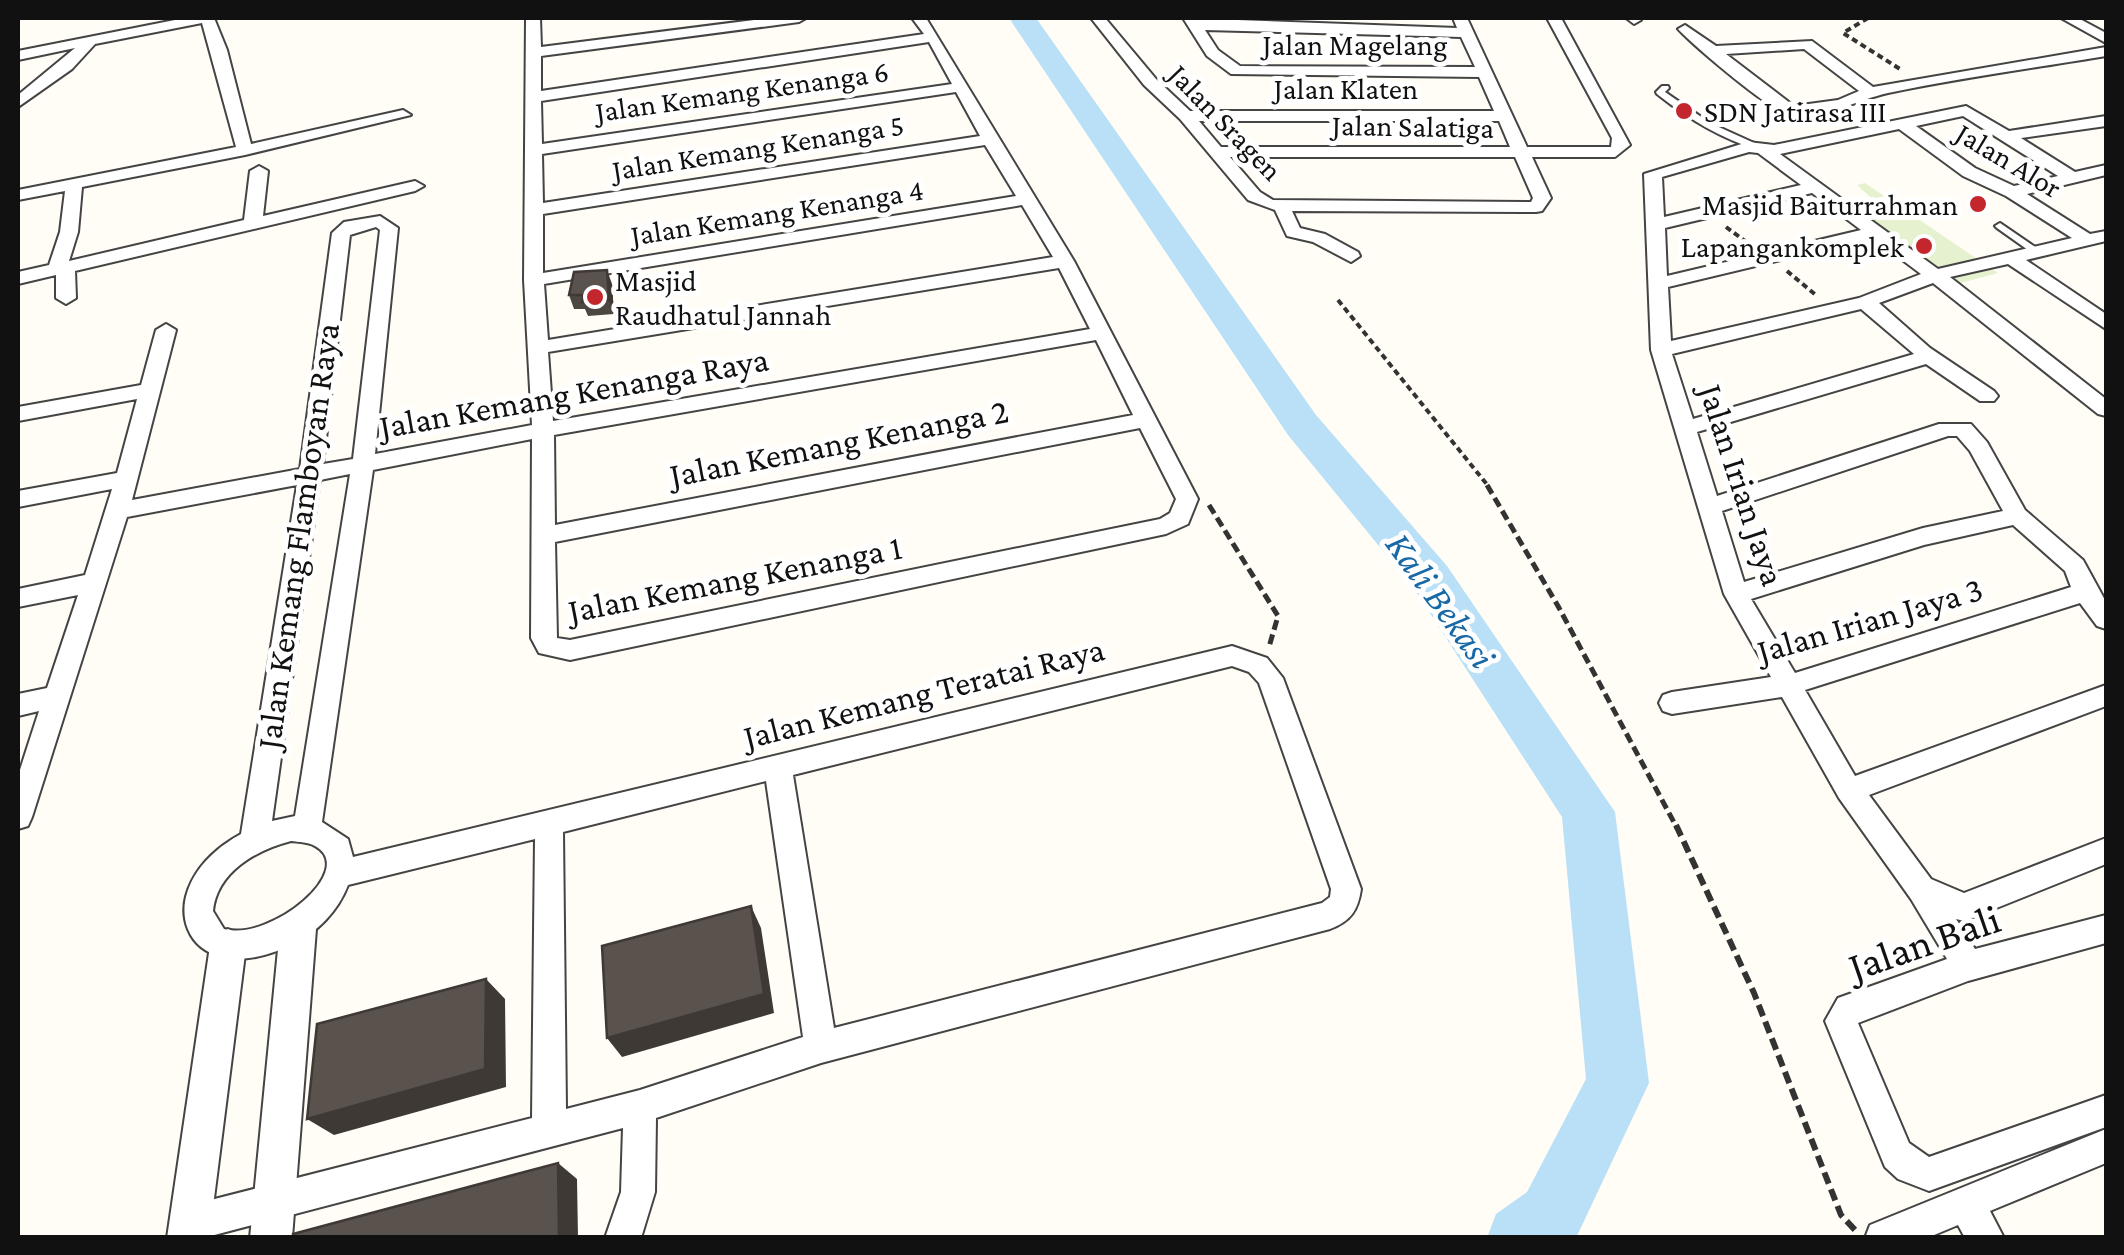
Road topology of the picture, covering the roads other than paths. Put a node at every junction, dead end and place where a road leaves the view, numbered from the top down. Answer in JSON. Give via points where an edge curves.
{"nodes":[{"id":1,"x":206,"y":18,"type":"edge"},
{"id":2,"x":534,"y":18,"type":"edge"},
{"id":3,"x":799,"y":18,"type":"edge"},
{"id":4,"x":919,"y":18,"type":"edge"},
{"id":5,"x":1098,"y":18,"type":"edge"},
{"id":6,"x":1554,"y":18,"type":"edge"},
{"id":7,"x":2068,"y":18,"type":"edge"},
{"id":8,"x":1191,"y":21,"type":"edge"},
{"id":9,"x":738,"y":22,"type":"edge"},
{"id":10,"x":1464,"y":25,"type":"edge"},
{"id":11,"x":1685,"y":30,"type":"dead end"},
{"id":12,"x":934,"y":37,"type":"junction"},
{"id":13,"x":2106,"y":40,"type":"edge"},
{"id":14,"x":89,"y":42,"type":"junction"},
{"id":15,"x":1711,"y":51,"type":"junction"},
{"id":16,"x":534,"y":52,"type":"junction"},
{"id":17,"x":2106,"y":52,"type":"edge"},
{"id":18,"x":18,"y":55,"type":"edge"},
{"id":19,"x":1486,"y":72,"type":"junction"},
{"id":20,"x":961,"y":87,"type":"junction"},
{"id":21,"x":1665,"y":88,"type":"dead end"},
{"id":22,"x":1870,"y":92,"type":"junction"},
{"id":23,"x":536,"y":97,"type":"junction"},
{"id":24,"x":18,"y":102,"type":"edge"},
{"id":25,"x":403,"y":114,"type":"dead end"},
{"id":26,"x":1186,"y":116,"type":"junction"},
{"id":27,"x":1507,"y":116,"type":"junction"},
{"id":28,"x":2106,"y":121,"type":"edge"},
{"id":29,"x":1904,"y":125,"type":"junction"},
{"id":30,"x":2010,"y":136,"type":"junction"},
{"id":31,"x":990,"y":139,"type":"junction"},
{"id":32,"x":1760,"y":147,"type":"junction"},
{"id":33,"x":245,"y":150,"type":"junction"},
{"id":34,"x":532,"y":150,"type":"junction"},
{"id":35,"x":1216,"y":152,"type":"junction"},
{"id":36,"x":1524,"y":155,"type":"junction"},
{"id":37,"x":2106,"y":170,"type":"edge"},
{"id":38,"x":258,"y":171,"type":"dead end"},
{"id":39,"x":2073,"y":178,"type":"junction"},
{"id":40,"x":74,"y":184,"type":"junction"},
{"id":41,"x":415,"y":186,"type":"dead end"},
{"id":42,"x":1814,"y":187,"type":"junction"},
{"id":43,"x":2012,"y":192,"type":"junction"},
{"id":44,"x":18,"y":194,"type":"edge"},
{"id":45,"x":1029,"y":198,"type":"junction"},
{"id":46,"x":1282,"y":207,"type":"junction"},
{"id":47,"x":535,"y":210,"type":"junction"},
{"id":48,"x":253,"y":222,"type":"junction"},
{"id":49,"x":1657,"y":224,"type":"junction"},
{"id":50,"x":2000,"y":226,"type":"dead end"},
{"id":51,"x":1875,"y":232,"type":"junction"},
{"id":52,"x":2097,"y":238,"type":"edge"},
{"id":53,"x":2038,"y":252,"type":"junction"},
{"id":54,"x":1352,"y":256,"type":"dead end"},
{"id":55,"x":2014,"y":258,"type":"junction"},
{"id":56,"x":1065,"y":261,"type":"junction"},
{"id":57,"x":61,"y":267,"type":"junction"},
{"id":58,"x":1935,"y":275,"type":"junction"},
{"id":59,"x":18,"y":278,"type":"edge"},
{"id":60,"x":534,"y":280,"type":"junction"},
{"id":61,"x":1661,"y":283,"type":"junction"},
{"id":62,"x":66,"y":298,"type":"dead end"},
{"id":63,"x":1865,"y":302,"type":"junction"},
{"id":64,"x":2103,"y":317,"type":"edge"},
{"id":65,"x":166,"y":330,"type":"dead end"},
{"id":66,"x":1102,"y":333,"type":"junction"},
{"id":67,"x":1917,"y":345,"type":"junction"},
{"id":68,"x":537,"y":348,"type":"junction"},
{"id":69,"x":1662,"y":350,"type":"junction"},
{"id":70,"x":148,"y":390,"type":"junction"},
{"id":71,"x":1987,"y":396,"type":"dead end"},
{"id":72,"x":2106,"y":409,"type":"edge"},
{"id":73,"x":18,"y":414,"type":"edge"},
{"id":74,"x":1146,"y":420,"type":"junction"},
{"id":75,"x":1686,"y":428,"type":"junction"},
{"id":76,"x":543,"y":430,"type":"junction"},
{"id":77,"x":364,"y":465,"type":"junction"},
{"id":78,"x":310,"y":475,"type":"junction"},
{"id":79,"x":125,"y":479,"type":"junction"},
{"id":80,"x":18,"y":500,"type":"edge"},
{"id":81,"x":1712,"y":506,"type":"junction"},
{"id":82,"x":118,"y":511,"type":"junction"},
{"id":83,"x":2017,"y":516,"type":"junction"},
{"id":84,"x":546,"y":535,"type":"junction"},
{"id":85,"x":92,"y":584,"type":"junction"},
{"id":86,"x":2085,"y":592,"type":"junction"},
{"id":87,"x":1736,"y":594,"type":"junction"},
{"id":88,"x":18,"y":598,"type":"edge"},
{"id":89,"x":2106,"y":618,"type":"edge"},
{"id":90,"x":1789,"y":685,"type":"junction"},
{"id":91,"x":2106,"y":695,"type":"edge"},
{"id":92,"x":56,"y":697,"type":"junction"},
{"id":93,"x":1672,"y":703,"type":"dead end"},
{"id":94,"x":18,"y":706,"type":"edge"},
{"id":95,"x":778,"y":767,"type":"junction"},
{"id":96,"x":1849,"y":790,"type":"junction"},
{"id":97,"x":18,"y":817,"type":"edge"},
{"id":98,"x":549,"y":823,"type":"junction"},
{"id":99,"x":307,"y":828,"type":"junction"},
{"id":100,"x":254,"y":838,"type":"junction"},
{"id":101,"x":2106,"y":851,"type":"edge"},
{"id":102,"x":339,"y":874,"type":"junction"},
{"id":103,"x":1921,"y":889,"type":"junction"},
{"id":104,"x":298,"y":928,"type":"junction"},
{"id":105,"x":2106,"y":928,"type":"edge"},
{"id":106,"x":228,"y":946,"type":"junction"},
{"id":107,"x":1968,"y":966,"type":"junction"},
{"id":108,"x":821,"y":1047,"type":"junction"},
{"id":109,"x":640,"y":1107,"type":"junction"},
{"id":110,"x":2106,"y":1111,"type":"edge"},
{"id":111,"x":549,"y":1131,"type":"junction"},
{"id":112,"x":2106,"y":1146,"type":"edge"},
{"id":113,"x":1966,"y":1206,"type":"junction"},
{"id":114,"x":274,"y":1220,"type":"edge"},
{"id":115,"x":189,"y":1230,"type":"edge"},
{"id":116,"x":623,"y":1238,"type":"edge"},
{"id":117,"x":1883,"y":1238,"type":"edge"},
{"id":118,"x":1986,"y":1238,"type":"edge"}],
"edges":[{"from":1,"to":14,"type":"street"},
{"from":1,"to":33,"type":"street"},
{"from":2,"to":16,"type":"street","name":"Jalan Kemang Kenanga 1"},
{"from":3,"to":9,"type":"street"},
{"from":4,"to":12,"type":"street"},
{"from":5,"to":26,"type":"street","name":"Jalan Sragen"},
{"from":6,"to":36,"type":"street","name":"Jalan Salatiga","via":[[1620,149]]},
{"from":7,"to":13,"type":"street"},
{"from":8,"to":10,"type":"street"},
{"from":8,"to":19,"type":"street","name":"Jalan Magelang","via":[[1212,53],[1236,71]]},
{"from":9,"to":16,"type":"street"},
{"from":10,"to":19,"type":"street"},
{"from":11,"to":15,"type":"street"},
{"from":12,"to":20,"type":"street"},
{"from":12,"to":23,"type":"street"},
{"from":14,"to":18,"type":"street"},
{"from":14,"to":24,"type":"street"},
{"from":15,"to":22,"type":"street","via":[[1806,44]]},
{"from":15,"to":22,"type":"street","via":[[1786,110],[1842,104]]},
{"from":16,"to":23,"type":"street","name":"Jalan Kemang Kenanga 1"},
{"from":17,"to":22,"type":"street"},
{"from":19,"to":27,"type":"street"},
{"from":20,"to":31,"type":"street"},
{"from":20,"to":34,"type":"street","name":"Jalan Kemang Kenanga 6"},
{"from":21,"to":32,"type":"lane","via":[[1660,92],[1688,116]]},
{"from":23,"to":34,"type":"street","name":"Jalan Kemang Kenanga 1"},
{"from":25,"to":33,"type":"street"},
{"from":26,"to":27,"type":"street","name":"Jalan Klaten"},
{"from":26,"to":35,"type":"street","name":"Jalan Sragen"},
{"from":27,"to":36,"type":"street"},
{"from":28,"to":30,"type":"street"},
{"from":29,"to":30,"type":"street","via":[[1966,111]]},
{"from":29,"to":32,"type":"street","via":[[1774,150]]},
{"from":29,"to":43,"type":"street","name":"Jalan Alor","via":[[1969,172]]},
{"from":30,"to":39,"type":"street"},
{"from":31,"to":45,"type":"street"},
{"from":31,"to":47,"type":"street","name":"Jalan Kemang Kenanga 5"},
{"from":32,"to":42,"type":"street"},
{"from":32,"to":49,"type":"street","name":"Jalan Irian Jaya","via":[[1653,174]]},
{"from":33,"to":40,"type":"street"},
{"from":34,"to":47,"type":"street","name":"Jalan Kemang Kenanga 1"},
{"from":35,"to":36,"type":"street","name":"Jalan Salatiga"},
{"from":35,"to":46,"type":"street","name":"Jalan Sragen","via":[[1254,196]]},
{"from":36,"to":46,"type":"street","via":[[1542,198],[1532,209]]},
{"from":37,"to":39,"type":"street"},
{"from":38,"to":48,"type":"street"},
{"from":39,"to":43,"type":"street"},
{"from":40,"to":44,"type":"street"},
{"from":40,"to":57,"type":"street"},
{"from":41,"to":48,"type":"street"},
{"from":42,"to":49,"type":"street"},
{"from":42,"to":51,"type":"street"},
{"from":43,"to":52,"type":"street","name":"Jalan Alor"},
{"from":45,"to":56,"type":"street"},
{"from":45,"to":60,"type":"street","name":"Jalan Kemang Kenanga 4"},
{"from":46,"to":54,"type":"street","name":"Jalan Sragen","via":[[1292,230]]},
{"from":47,"to":60,"type":"street","name":"Jalan Kemang Kenanga 1"},
{"from":48,"to":57,"type":"street"},
{"from":49,"to":61,"type":"street","name":"Jalan Irian Jaya"},
{"from":50,"to":53,"type":"lane"},
{"from":51,"to":58,"type":"street"},
{"from":51,"to":61,"type":"street"},
{"from":52,"to":53,"type":"street"},
{"from":53,"to":55,"type":"street"},
{"from":55,"to":58,"type":"street"},
{"from":55,"to":64,"type":"street"},
{"from":56,"to":66,"type":"street"},
{"from":56,"to":68,"type":"street"},
{"from":57,"to":59,"type":"street"},
{"from":57,"to":62,"type":"street"},
{"from":58,"to":63,"type":"street"},
{"from":58,"to":72,"type":"street"},
{"from":60,"to":68,"type":"street","name":"Jalan Kemang Kenanga 1"},
{"from":61,"to":69,"type":"street","name":"Jalan Irian Jaya"},
{"from":63,"to":67,"type":"street"},
{"from":63,"to":69,"type":"street"},
{"from":65,"to":70,"type":"street"},
{"from":66,"to":74,"type":"street"},
{"from":66,"to":76,"type":"street","name":"Jalan Kemang Kenanga Raya"},
{"from":67,"to":71,"type":"street"},
{"from":67,"to":75,"type":"street","via":[[1922,360]]},
{"from":68,"to":76,"type":"street","name":"Jalan Kemang Kenanga 1"},
{"from":69,"to":75,"type":"street","name":"Jalan Irian Jaya"},
{"from":70,"to":73,"type":"street"},
{"from":70,"to":79,"type":"street"},
{"from":74,"to":84,"type":"street","name":"Jalan Kemang Kenanga 2"},
{"from":74,"to":84,"type":"street","name":"Jalan Kemang Kenanga 1","via":[[1186,499],[1180,518],[1166,526],[570,650],[548,646],[544,638]]},
{"from":75,"to":81,"type":"street","name":"Jalan Irian Jaya"},
{"from":76,"to":77,"type":"street","name":"Jalan Kemang Kenanga Raya"},
{"from":76,"to":84,"type":"street","name":"Jalan Kemang Kenanga 1"},
{"from":77,"to":78,"type":"street","name":"Jalan Kemang Kenanga Raya"},
{"from":77,"to":78,"type":"street","name":"Jalan Kemang Flamboyan Raya","via":[[389,228],[380,221],[341,234]]},
{"from":77,"to":99,"type":"street","name":"Jalan Kemang Flamboyan Raya"},
{"from":78,"to":82,"type":"street","name":"Jalan Kemang Kenanga Raya"},
{"from":78,"to":100,"type":"street","name":"Jalan Kemang Flamboyan Raya"},
{"from":79,"to":80,"type":"street"},
{"from":79,"to":82,"type":"street"},
{"from":81,"to":83,"type":"street","via":[[1963,429]]},
{"from":81,"to":87,"type":"street","name":"Jalan Irian Jaya"},
{"from":82,"to":85,"type":"street"},
{"from":83,"to":86,"type":"street","via":[[2075,566]]},
{"from":83,"to":87,"type":"street"},
{"from":85,"to":88,"type":"street"},
{"from":85,"to":92,"type":"street"},
{"from":86,"to":89,"type":"street"},
{"from":86,"to":90,"type":"street","name":"Jalan Irian Jaya 3"},
{"from":87,"to":90,"type":"street","name":"Jalan Irian Jaya"},
{"from":90,"to":93,"type":"street","name":"Jalan Irian Jaya 3"},
{"from":90,"to":96,"type":"street","name":"Jalan Irian Jaya"},
{"from":91,"to":96,"type":"street"},
{"from":92,"to":94,"type":"street"},
{"from":92,"to":97,"type":"street"},
{"from":95,"to":98,"type":"street","name":"Jalan Kemang Teratai Raya"},
{"from":95,"to":108,"type":"street"},
{"from":95,"to":108,"type":"street","name":"Jalan Kemang Teratai Raya","via":[[1232,656],[1258,665],[1270,678],[1346,889],[1344,904],[1330,916]]},
{"from":96,"to":103,"type":"street","name":"Jalan Irian Jaya"},
{"from":98,"to":102,"type":"street","name":"Jalan Kemang Teratai Raya"},
{"from":98,"to":111,"type":"street"},
{"from":99,"to":100,"type":"street"},
{"from":99,"to":102,"type":"street","via":[[334,844]]},
{"from":100,"to":106,"type":"street","via":[[211,875],[200,898],[199,920],[209,936]]},
{"from":101,"to":103,"type":"street","via":[[1964,907]]},
{"from":102,"to":104,"type":"street","via":[[325,902]]},
{"from":103,"to":107,"type":"street","name":"Jalan Irian Jaya"},
{"from":104,"to":106,"type":"street","via":[[274,941]]},
{"from":104,"to":114,"type":"street"},
{"from":105,"to":107,"type":"street","name":"Jalan Bali"},
{"from":106,"to":115,"type":"street"},
{"from":107,"to":110,"type":"street","name":"Jalan Bali","via":[[1849,1008],[1840,1020],[1897,1155],[1929,1174]]},
{"from":108,"to":109,"type":"street"},
{"from":109,"to":111,"type":"street"},
{"from":109,"to":116,"type":"street","via":[[638,1192]]},
{"from":111,"to":114,"type":"street"},
{"from":112,"to":113,"type":"street"},
{"from":113,"to":117,"type":"street"},
{"from":113,"to":118,"type":"street"},
{"from":114,"to":115,"type":"street"}]}
